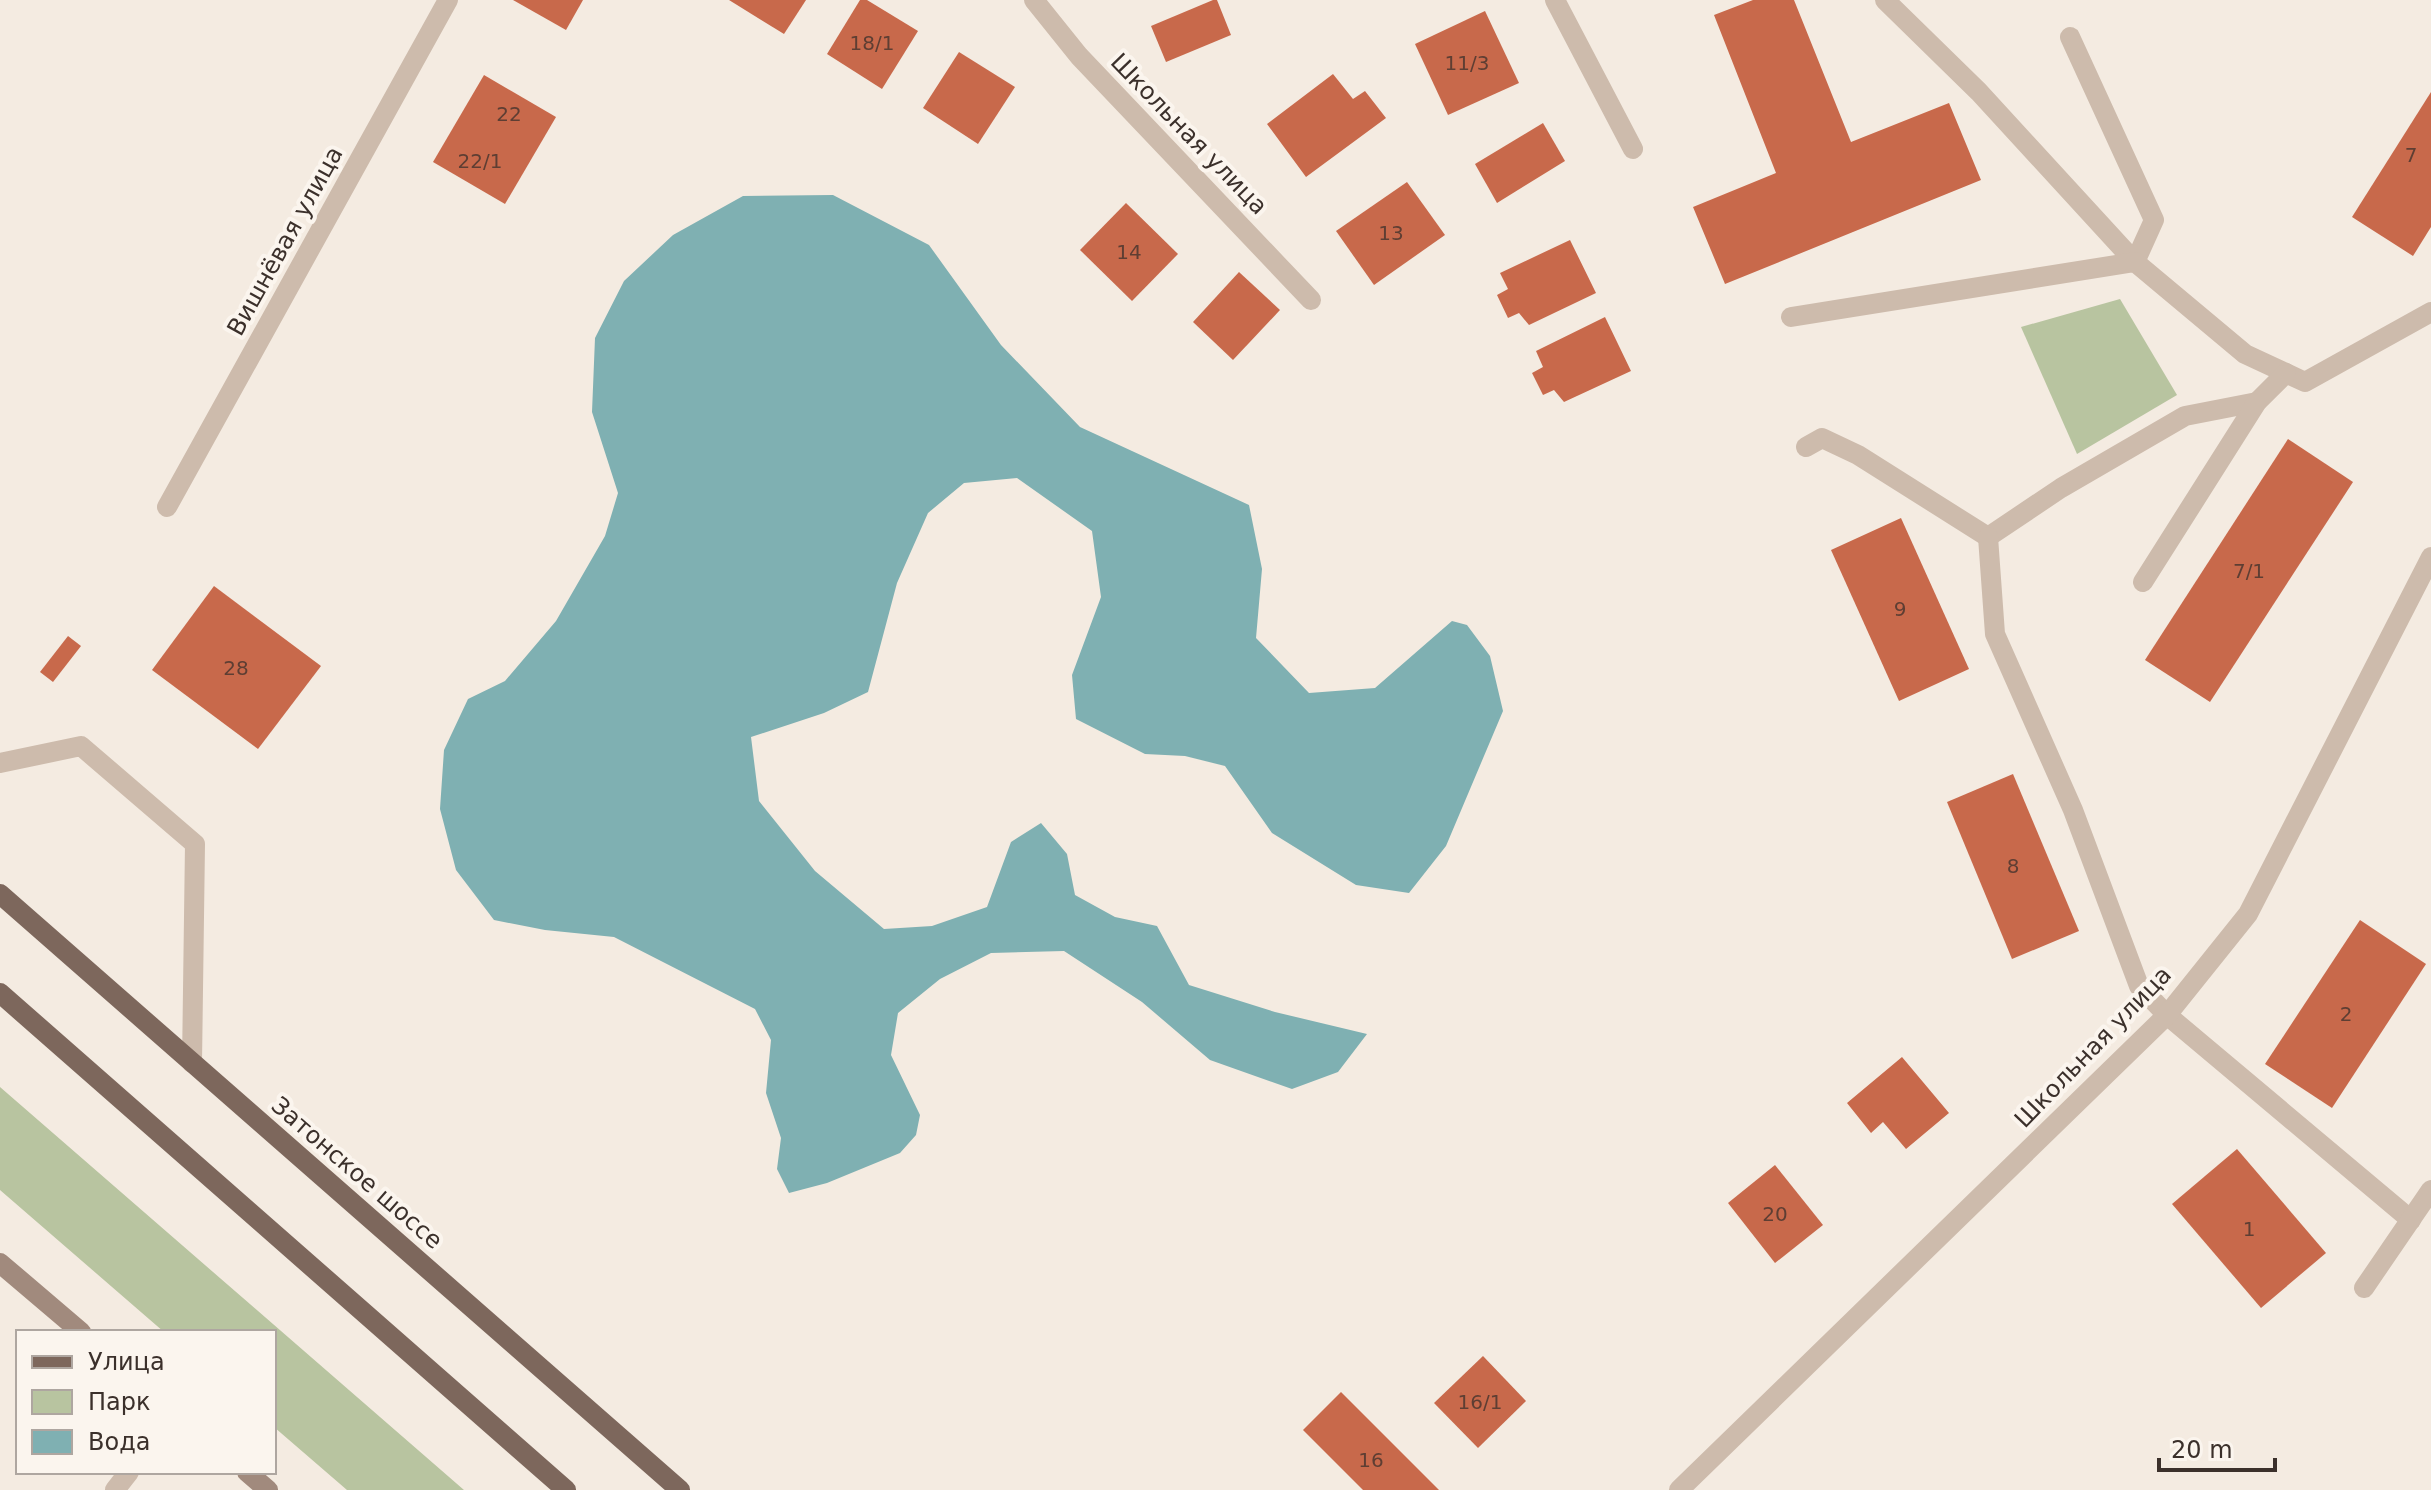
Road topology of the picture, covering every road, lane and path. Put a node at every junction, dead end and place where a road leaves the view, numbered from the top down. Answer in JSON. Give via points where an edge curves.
{"nodes":[{"id":1,"x":448,"y":0,"type":"edge"},
{"id":2,"x":1034,"y":0,"type":"edge"},
{"id":3,"x":1555,"y":0,"type":"edge"},
{"id":4,"x":1885,"y":0,"type":"edge"},
{"id":5,"x":2070,"y":37,"type":"dead end"},
{"id":6,"x":1633,"y":149,"type":"dead end"},
{"id":7,"x":2135,"y":262,"type":"junction"},
{"id":8,"x":1311,"y":300,"type":"dead end"},
{"id":9,"x":2431,"y":312,"type":"edge"},
{"id":10,"x":1791,"y":317,"type":"dead end"},
{"id":11,"x":2286,"y":373,"type":"junction"},
{"id":12,"x":2257,"y":402,"type":"junction"},
{"id":13,"x":1806,"y":447,"type":"dead end"},
{"id":14,"x":167,"y":507,"type":"dead end"},
{"id":15,"x":1988,"y":537,"type":"junction"},
{"id":16,"x":2431,"y":557,"type":"edge"},
{"id":17,"x":2143,"y":582,"type":"dead end"},
{"id":18,"x":0,"y":763,"type":"edge"},
{"id":19,"x":0,"y":894,"type":"edge"},
{"id":20,"x":0,"y":993,"type":"edge"},
{"id":21,"x":2167,"y":1015,"type":"junction"},
{"id":22,"x":192,"y":1063,"type":"junction"},
{"id":23,"x":2431,"y":1190,"type":"edge"},
{"id":24,"x":2411,"y":1220,"type":"junction"},
{"id":25,"x":0,"y":1263,"type":"edge"},
{"id":26,"x":2364,"y":1288,"type":"dead end"},
{"id":27,"x":79,"y":1330,"type":"edge"},
{"id":28,"x":127,"y":1474,"type":"edge"},
{"id":29,"x":249,"y":1474,"type":"edge"},
{"id":30,"x":115,"y":1490,"type":"edge"},
{"id":31,"x":268,"y":1490,"type":"edge"},
{"id":32,"x":566,"y":1490,"type":"edge"},
{"id":33,"x":680,"y":1490,"type":"edge"},
{"id":34,"x":1679,"y":1490,"type":"edge"}],
"edges":[{"from":1,"to":14,"type":"street","name":"Вишнёвая улица"},
{"from":2,"to":8,"type":"street","name":"Школьная улица","via":[[1079,56]]},
{"from":3,"to":6,"type":"street"},
{"from":4,"to":7,"type":"street","via":[[1979,92]]},
{"from":5,"to":7,"type":"street","via":[[2154,220]]},
{"from":7,"to":10,"type":"street"},
{"from":7,"to":11,"type":"street","via":[[2245,354]]},
{"from":9,"to":11,"type":"street","via":[[2305,382]]},
{"from":11,"to":12,"type":"street"},
{"from":12,"to":15,"type":"street","via":[[2185,416]]},
{"from":12,"to":17,"type":"street"},
{"from":13,"to":15,"type":"street","via":[[1822,438],[1858,455]]},
{"from":15,"to":21,"type":"street","via":[[1995,634],[2073,810],[2139,986]]},
{"from":16,"to":21,"type":"street","name":"Школьная улица","via":[[2248,914]]},
{"from":18,"to":22,"type":"street","via":[[81,746],[195,844]]},
{"from":19,"to":22,"type":"main road","name":"Затонское шоссе"},
{"from":20,"to":32,"type":"main road"},
{"from":21,"to":24,"type":"street"},
{"from":21,"to":34,"type":"street","name":"Школьная улица"},
{"from":22,"to":33,"type":"main road","name":"Затонское шоссе"},
{"from":23,"to":24,"type":"street"},
{"from":24,"to":26,"type":"street"},
{"from":25,"to":27,"type":"main road"},
{"from":28,"to":30,"type":"street"},
{"from":29,"to":31,"type":"main road"}]}
